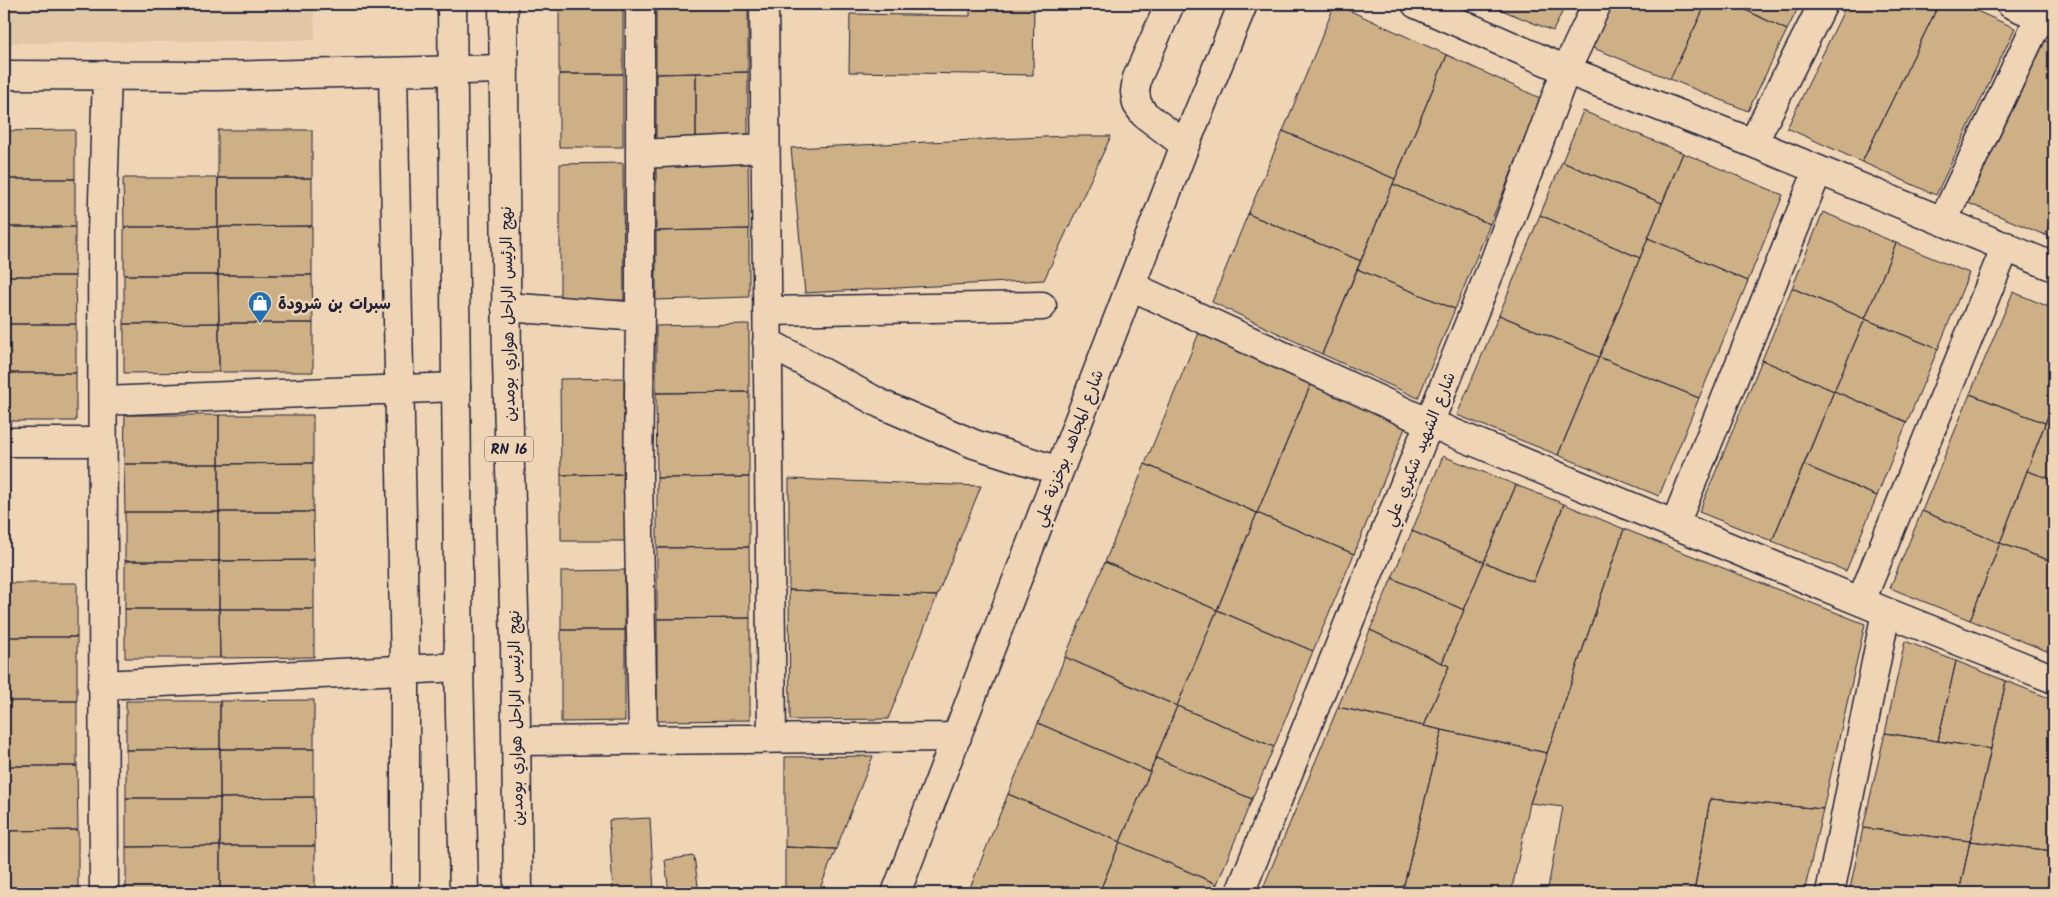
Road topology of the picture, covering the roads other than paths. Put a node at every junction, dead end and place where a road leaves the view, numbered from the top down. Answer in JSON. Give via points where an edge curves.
{"nodes":[{"id":1,"x":452,"y":4,"type":"edge"},
{"id":2,"x":503,"y":4,"type":"edge"},
{"id":3,"x":640,"y":4,"type":"edge"},
{"id":4,"x":764,"y":4,"type":"edge"},
{"id":5,"x":1170,"y":4,"type":"edge"},
{"id":6,"x":1243,"y":4,"type":"edge"},
{"id":7,"x":1416,"y":4,"type":"edge"},
{"id":8,"x":1597,"y":4,"type":"edge"},
{"id":9,"x":1823,"y":4,"type":"edge"},
{"id":10,"x":2011,"y":4,"type":"edge"},
{"id":11,"x":2046,"y":14,"type":"edge"},
{"id":12,"x":504,"y":69,"type":"junction"},
{"id":13,"x":453,"y":70,"type":"junction"},
{"id":14,"x":1566,"y":70,"type":"junction"},
{"id":15,"x":394,"y":72,"type":"junction"},
{"id":16,"x":107,"y":74,"type":"junction"},
{"id":17,"x":4,"y":75,"type":"edge"},
{"id":18,"x":1753,"y":144,"type":"junction"},
{"id":19,"x":1185,"y":145,"type":"junction"},
{"id":20,"x":765,"y":148,"type":"junction"},
{"id":21,"x":640,"y":154,"type":"junction"},
{"id":22,"x":1818,"y":170,"type":"junction"},
{"id":23,"x":1943,"y":221,"type":"junction"},
{"id":24,"x":2006,"y":246,"type":"junction"},
{"id":25,"x":2054,"y":266,"type":"edge"},
{"id":26,"x":1131,"y":286,"type":"junction"},
{"id":27,"x":1042,"y":306,"type":"dead end"},
{"id":28,"x":506,"y":307,"type":"junction"},
{"id":29,"x":767,"y":311,"type":"junction"},
{"id":30,"x":640,"y":317,"type":"junction"},
{"id":31,"x":767,"y":342,"type":"junction"},
{"id":32,"x":456,"y":387,"type":"junction"},
{"id":33,"x":400,"y":389,"type":"junction"},
{"id":34,"x":103,"y":400,"type":"junction"},
{"id":35,"x":1429,"y":424,"type":"junction"},
{"id":36,"x":4,"y":442,"type":"edge"},
{"id":37,"x":103,"y":442,"type":"junction"},
{"id":38,"x":1059,"y":471,"type":"junction"},
{"id":39,"x":1675,"y":524,"type":"junction"},
{"id":40,"x":1861,"y":602,"type":"junction"},
{"id":41,"x":1886,"y":612,"type":"junction"},
{"id":42,"x":459,"y":667,"type":"junction"},
{"id":43,"x":405,"y":669,"type":"junction"},
{"id":44,"x":2054,"y":679,"type":"edge"},
{"id":45,"x":102,"y":685,"type":"junction"},
{"id":46,"x":956,"y":737,"type":"junction"},
{"id":47,"x":772,"y":738,"type":"junction"},
{"id":48,"x":643,"y":739,"type":"junction"},
{"id":49,"x":517,"y":741,"type":"junction"},
{"id":50,"x":104,"y":893,"type":"edge"},
{"id":51,"x":405,"y":893,"type":"edge"},
{"id":52,"x":464,"y":893,"type":"edge"},
{"id":53,"x":518,"y":893,"type":"edge"},
{"id":54,"x":896,"y":893,"type":"edge"},
{"id":55,"x":1240,"y":893,"type":"edge"},
{"id":56,"x":1830,"y":893,"type":"edge"}],
"edges":[{"from":1,"to":13,"type":"street"},
{"from":2,"to":12,"type":"street","name":"نهج الرئيس الراحل هواري بومدين","number":"RN 16"},
{"from":3,"to":21,"type":"street"},
{"from":4,"to":20,"type":"street"},
{"from":5,"to":19,"type":"street","via":[[1137,78],[1137,104],[1144,114]]},
{"from":6,"to":19,"type":"street","name":"شارع المجاهد بوخزنة علي"},
{"from":7,"to":14,"type":"street"},
{"from":8,"to":14,"type":"street","name":"شارع الشهيد شكيري علي"},
{"from":9,"to":18,"type":"street"},
{"from":10,"to":11,"type":"street"},
{"from":11,"to":23,"type":"street"},
{"from":12,"to":13,"type":"street"},
{"from":12,"to":28,"type":"street","name":"نهج الرئيس الراحل هواري بومدين","number":"RN 16"},
{"from":13,"to":15,"type":"street"},
{"from":13,"to":32,"type":"street"},
{"from":14,"to":18,"type":"street"},
{"from":14,"to":35,"type":"street","name":"شارع الشهيد شكيري علي"},
{"from":15,"to":16,"type":"street","via":[[217,76]]},
{"from":15,"to":33,"type":"street"},
{"from":16,"to":17,"type":"street"},
{"from":16,"to":34,"type":"street","via":[[102,232]]},
{"from":18,"to":22,"type":"street"},
{"from":19,"to":26,"type":"street","name":"شارع المجاهد بوخزنة علي"},
{"from":20,"to":21,"type":"street"},
{"from":20,"to":29,"type":"street"},
{"from":21,"to":30,"type":"street"},
{"from":22,"to":23,"type":"street"},
{"from":22,"to":39,"type":"street"},
{"from":23,"to":24,"type":"street"},
{"from":24,"to":25,"type":"street"},
{"from":24,"to":40,"type":"street"},
{"from":26,"to":35,"type":"street"},
{"from":26,"to":38,"type":"street","name":"شارع المجاهد بوخزنة علي"},
{"from":27,"to":29,"type":"street"},
{"from":28,"to":30,"type":"street"},
{"from":28,"to":49,"type":"street","name":"نهج الرئيس الراحل هواري بومدين","number":"RN 16"},
{"from":29,"to":31,"type":"street"},
{"from":30,"to":48,"type":"street","via":[[638,478]]},
{"from":31,"to":38,"type":"street","via":[[881,404],[974,444]]},
{"from":31,"to":47,"type":"street"},
{"from":32,"to":33,"type":"street"},
{"from":32,"to":42,"type":"street"},
{"from":33,"to":34,"type":"street"},
{"from":33,"to":43,"type":"street"},
{"from":34,"to":37,"type":"street"},
{"from":35,"to":39,"type":"street"},
{"from":35,"to":55,"type":"street","name":"شارع الشهيد شكيري علي"},
{"from":36,"to":37,"type":"street"},
{"from":37,"to":45,"type":"street"},
{"from":38,"to":46,"type":"street","name":"شارع المجاهد بوخزنة علي"},
{"from":39,"to":40,"type":"street"},
{"from":40,"to":41,"type":"street"},
{"from":41,"to":44,"type":"street"},
{"from":41,"to":56,"type":"street"},
{"from":42,"to":43,"type":"street"},
{"from":42,"to":52,"type":"street"},
{"from":43,"to":45,"type":"street"},
{"from":43,"to":51,"type":"street"},
{"from":45,"to":50,"type":"street"},
{"from":46,"to":47,"type":"street"},
{"from":46,"to":54,"type":"street","name":"شارع المجاهد بوخزنة علي"},
{"from":47,"to":48,"type":"street"},
{"from":48,"to":49,"type":"street"},
{"from":49,"to":53,"type":"street","name":"نهج الرئيس الراحل هواري بومدين","number":"RN 16"}]}
